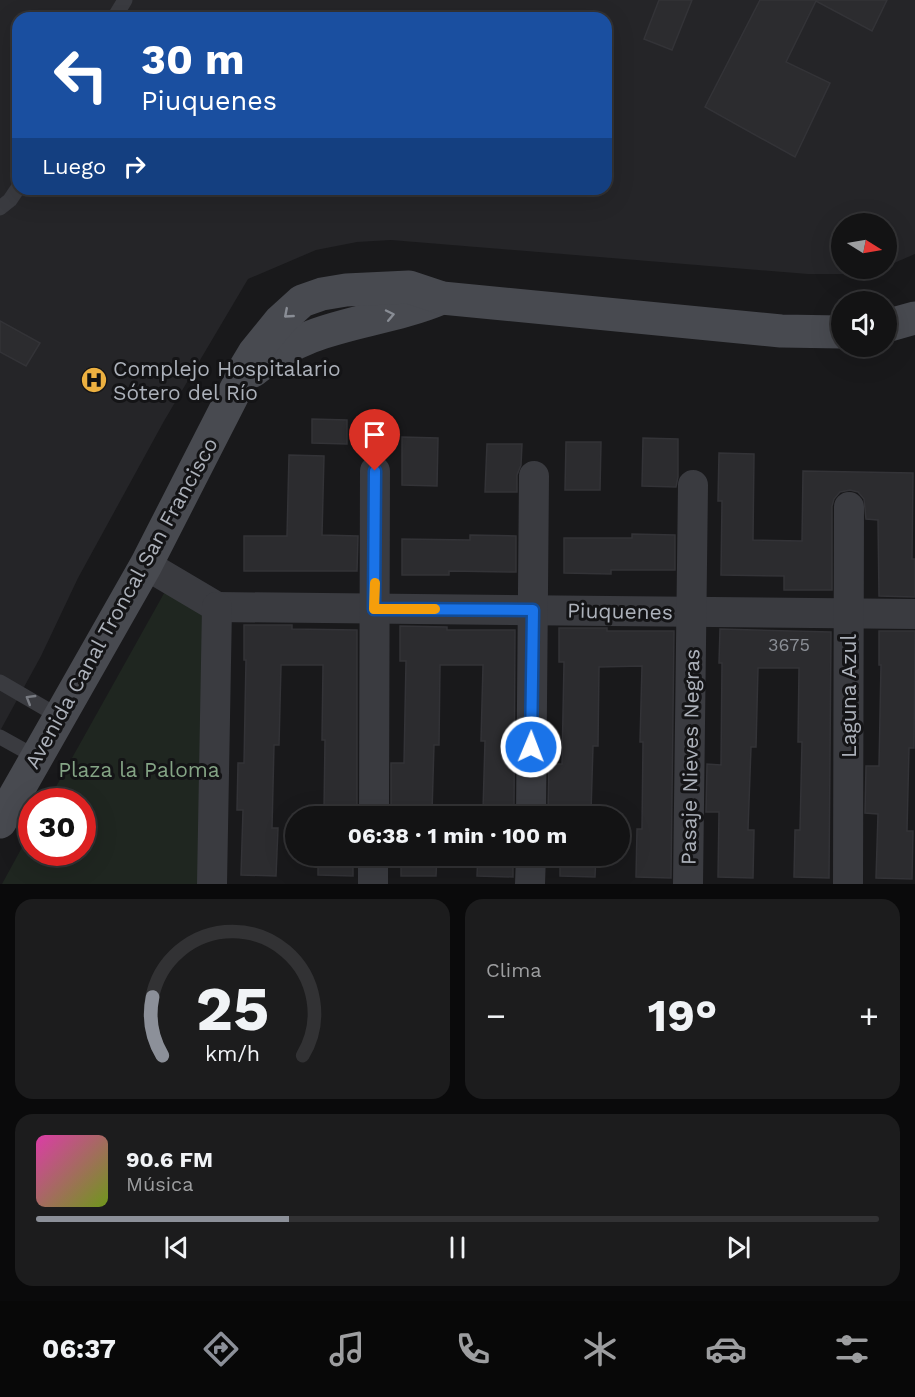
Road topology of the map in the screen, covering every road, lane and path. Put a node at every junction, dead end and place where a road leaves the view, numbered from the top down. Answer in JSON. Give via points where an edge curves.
{"nodes":[{"id":1,"x":13,"y":195,"type":"edge"},
{"id":2,"x":0,"y":208,"type":"edge"},
{"id":3,"x":915,"y":318,"type":"edge"},
{"id":4,"x":897,"y":323,"type":"edge"},
{"id":5,"x":831,"y":332,"type":"edge"},
{"id":6,"x":375,"y":471,"type":"dead end"},
{"id":7,"x":534,"y":476,"type":"dead end"},
{"id":8,"x":693,"y":485,"type":"dead end"},
{"id":9,"x":849,"y":507,"type":"dead end"},
{"id":10,"x":146,"y":565,"type":"junction"},
{"id":11,"x":217,"y":607,"type":"junction"},
{"id":12,"x":374,"y":609,"type":"junction"},
{"id":13,"x":533,"y":610,"type":"junction"},
{"id":14,"x":691,"y":612,"type":"junction"},
{"id":15,"x":849,"y":613,"type":"junction"},
{"id":16,"x":915,"y":614,"type":"edge"},
{"id":17,"x":0,"y":682,"type":"edge"},
{"id":18,"x":60,"y":717,"type":"junction"},
{"id":19,"x":0,"y":737,"type":"edge"},
{"id":20,"x":36,"y":758,"type":"junction"},
{"id":21,"x":374,"y":806,"type":"edge"},
{"id":22,"x":531,"y":806,"type":"edge"},
{"id":23,"x":0,"y":822,"type":"edge"},
{"id":24,"x":373,"y":866,"type":"edge"},
{"id":25,"x":531,"y":866,"type":"edge"},
{"id":26,"x":212,"y":884,"type":"edge"},
{"id":27,"x":373,"y":884,"type":"edge"},
{"id":28,"x":530,"y":884,"type":"edge"},
{"id":29,"x":688,"y":884,"type":"edge"},
{"id":30,"x":848,"y":884,"type":"edge"}],
"edges":[{"from":1,"to":2,"type":"lane"},
{"from":3,"to":4,"type":"main road"},
{"from":5,"to":10,"type":"main road","name":"Avenida Canal Troncal San Francisco","via":[[781,331],[442,298],[409,287],[322,294],[302,302],[280,321],[254,353]]},
{"from":6,"to":12,"type":"street"},
{"from":7,"to":13,"type":"street"},
{"from":8,"to":14,"type":"street","name":"Pasaje Nieves Negras"},
{"from":9,"to":15,"type":"street","name":"Laguna Azul"},
{"from":10,"to":11,"type":"street"},
{"from":10,"to":18,"type":"main road","name":"Avenida Canal Troncal San Francisco"},
{"from":11,"to":12,"type":"street","name":"Piuquenes"},
{"from":11,"to":26,"type":"street"},
{"from":12,"to":13,"type":"street","name":"Piuquenes"},
{"from":12,"to":21,"type":"street"},
{"from":13,"to":14,"type":"street","name":"Piuquenes"},
{"from":13,"to":22,"type":"street"},
{"from":14,"to":15,"type":"street","name":"Piuquenes"},
{"from":14,"to":29,"type":"street","name":"Pasaje Nieves Negras"},
{"from":15,"to":16,"type":"street","name":"Piuquenes"},
{"from":15,"to":30,"type":"street","name":"Laguna Azul"},
{"from":18,"to":17,"type":"lane","one_way":true},
{"from":18,"to":20,"type":"main road","name":"Avenida Canal Troncal San Francisco"},
{"from":19,"to":20,"type":"lane"},
{"from":20,"to":23,"type":"main road","name":"Avenida Canal Troncal San Francisco"},
{"from":24,"to":27,"type":"street"},
{"from":25,"to":28,"type":"street"}]}
